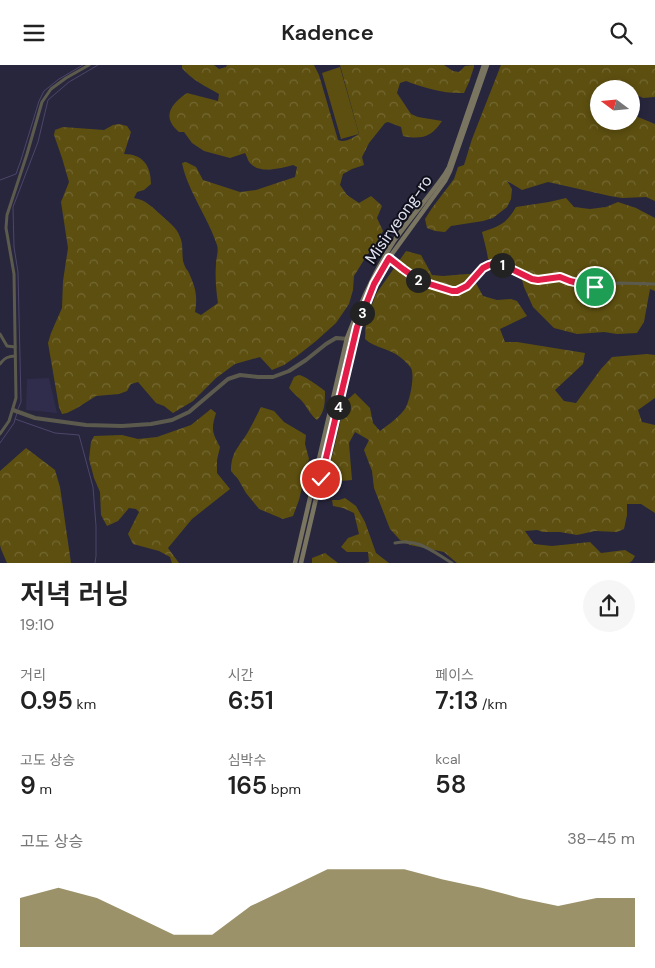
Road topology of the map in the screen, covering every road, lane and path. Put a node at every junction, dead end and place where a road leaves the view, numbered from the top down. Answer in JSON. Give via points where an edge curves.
{"nodes":[{"id":1,"x":89,"y":65,"type":"edge"},
{"id":2,"x":485,"y":65,"type":"edge"},
{"id":3,"x":389,"y":258,"type":"junction"},
{"id":4,"x":655,"y":284,"type":"edge"},
{"id":5,"x":0,"y":335,"type":"edge"},
{"id":6,"x":347,"y":338,"type":"junction"},
{"id":7,"x":353,"y":340,"type":"junction"},
{"id":8,"x":15,"y":347,"type":"junction"},
{"id":9,"x":15,"y":356,"type":"junction"},
{"id":10,"x":0,"y":364,"type":"edge"},
{"id":11,"x":14,"y":410,"type":"junction"},
{"id":12,"x":0,"y":434,"type":"edge"},
{"id":13,"x":395,"y":543,"type":"dead end"},
{"id":14,"x":296,"y":563,"type":"edge"},
{"id":15,"x":301,"y":563,"type":"edge"},
{"id":16,"x":452,"y":563,"type":"edge"}],
"edges":[{"from":1,"to":8,"type":"street","via":[[51,89],[42,102],[7,215],[14,274]]},
{"from":2,"to":3,"type":"main road","name":"Misiryeong-ro","via":[[450,171]]},
{"from":2,"to":6,"type":"main road","name":"Misiryeong-ro","via":[[445,174],[376,270]]},
{"from":3,"to":4,"type":"street","via":[[420,281],[457,291],[467,286],[483,268],[495,263],[538,280],[560,277],[595,287],[620,283]]},
{"from":3,"to":7,"type":"main road","name":"Misiryeong-ro","via":[[368,297]]},
{"from":5,"to":8,"type":"street","via":[[7,346]]},
{"from":6,"to":7,"type":"street"},
{"from":6,"to":11,"type":"street","via":[[336,338],[289,371],[273,377],[240,375],[228,379],[189,413],[172,420],[122,426],[86,425],[35,418]]},
{"from":6,"to":14,"type":"main road","name":"Misiryeong-ro"},
{"from":7,"to":15,"type":"main road","name":"Misiryeong-ro"},
{"from":8,"to":9,"type":"street"},
{"from":9,"to":10,"type":"street","via":[[9,356]]},
{"from":9,"to":11,"type":"street"},
{"from":11,"to":12,"type":"street"},
{"from":13,"to":16,"type":"street","via":[[406,541],[422,545]]}]}
